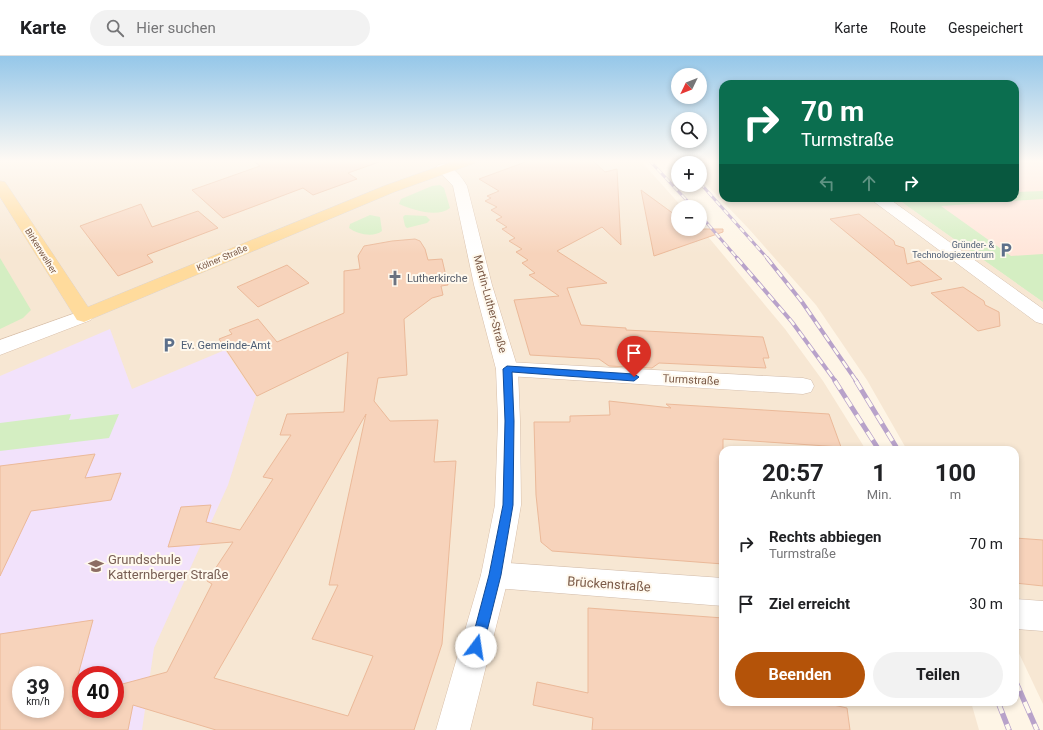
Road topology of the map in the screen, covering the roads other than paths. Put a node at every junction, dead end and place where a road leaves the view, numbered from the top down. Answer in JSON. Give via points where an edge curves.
{"nodes":[{"id":1,"x":4,"y":191,"type":"edge"},
{"id":2,"x":384,"y":191,"type":"edge"},
{"id":3,"x":461,"y":191,"type":"edge"},
{"id":4,"x":884,"y":202,"type":"edge"},
{"id":5,"x":84,"y":316,"type":"junction"},
{"id":6,"x":1043,"y":318,"type":"edge"},
{"id":7,"x":0,"y":348,"type":"edge"},
{"id":8,"x":507,"y":369,"type":"junction"},
{"id":9,"x":803,"y":386,"type":"dead end"},
{"id":10,"x":495,"y":575,"type":"junction"},
{"id":11,"x":719,"y":592,"type":"edge"},
{"id":12,"x":1019,"y":614,"type":"edge"},
{"id":13,"x":1043,"y":616,"type":"edge"},
{"id":14,"x":453,"y":730,"type":"edge"}],
"edges":[{"from":1,"to":5,"type":"main road","name":"Birkenweiher"},
{"from":2,"to":5,"type":"main road","name":"Kölner Straße"},
{"from":3,"to":8,"type":"street","name":"Martin-Luther-Straße","via":[[483,285]]},
{"from":4,"to":6,"type":"street"},
{"from":5,"to":7,"type":"street","name":"Kölner Straße"},
{"from":8,"to":9,"type":"street","name":"Turmstraße"},
{"from":8,"to":10,"type":"street","name":"Martin-Luther-Straße","via":[[508,505]]},
{"from":10,"to":11,"type":"street","name":"Brückenstraße"},
{"from":10,"to":14,"type":"street","name":"Martin-Luther-Straße"},
{"from":12,"to":13,"type":"street"}]}
